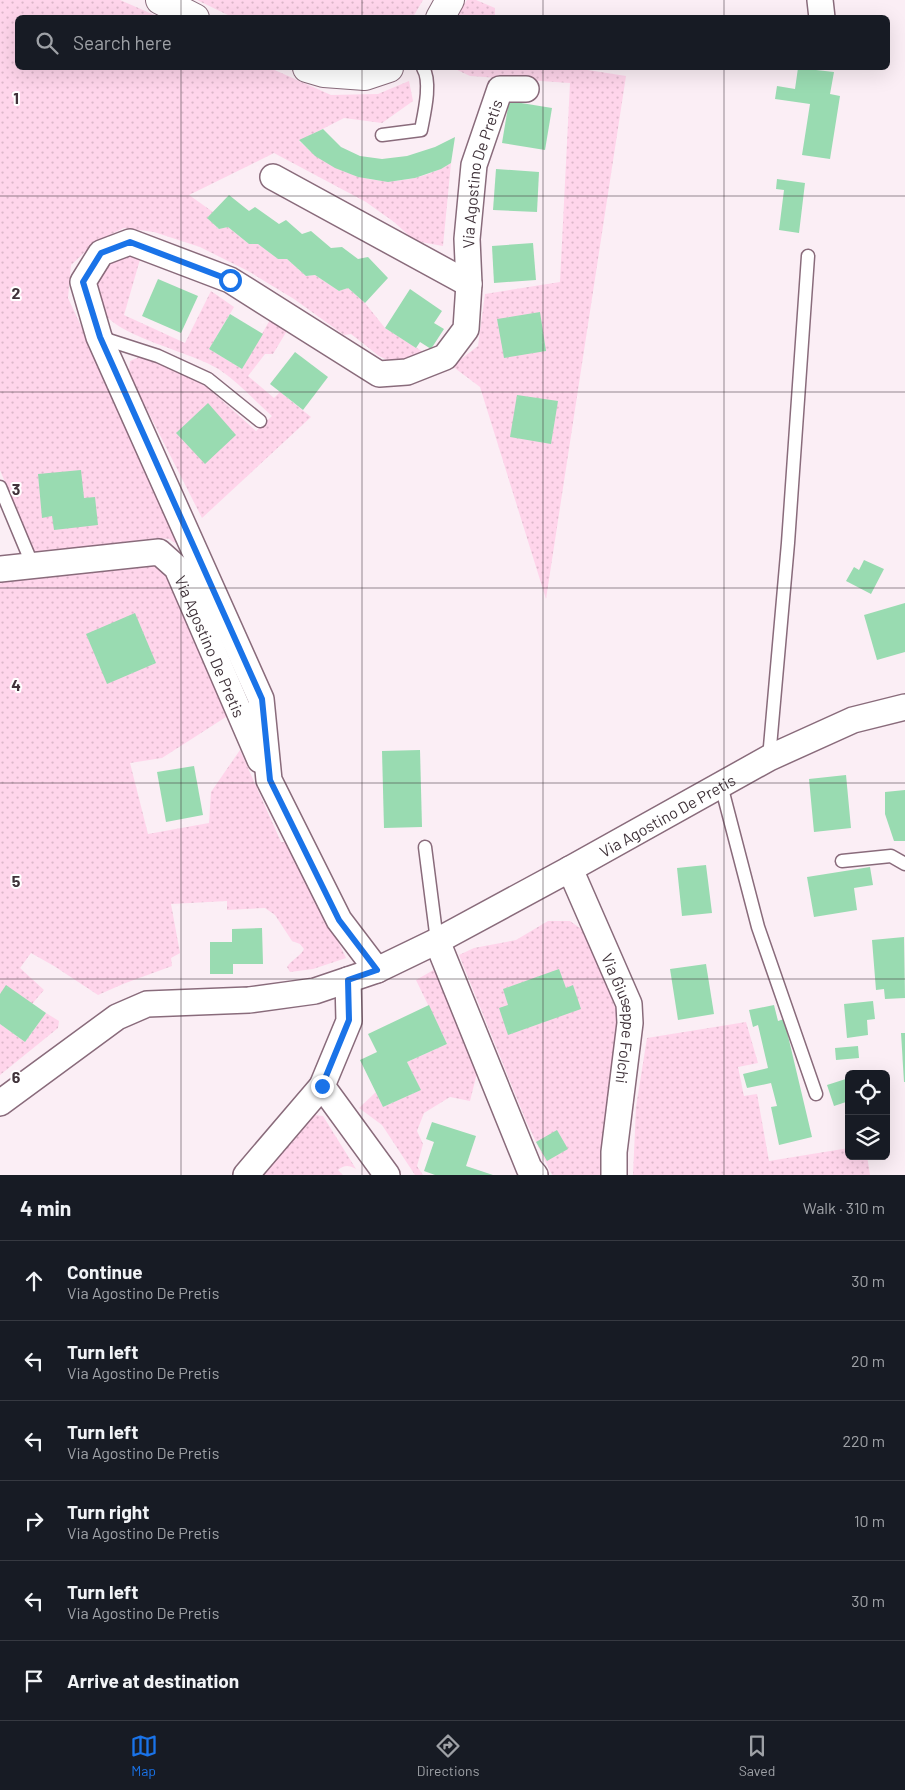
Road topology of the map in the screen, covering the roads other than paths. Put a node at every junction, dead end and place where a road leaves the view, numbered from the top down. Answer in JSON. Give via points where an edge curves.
{"nodes":[{"id":1,"x":160,"y":0,"type":"edge"},
{"id":2,"x":450,"y":0,"type":"edge"},
{"id":3,"x":820,"y":0,"type":"edge"},
{"id":4,"x":190,"y":15,"type":"edge"},
{"id":5,"x":442,"y":15,"type":"edge"},
{"id":6,"x":822,"y":15,"type":"edge"},
{"id":7,"x":314,"y":70,"type":"edge"},
{"id":8,"x":383,"y":70,"type":"edge"},
{"id":9,"x":425,"y":70,"type":"edge"},
{"id":10,"x":526,"y":89,"type":"dead end"},
{"id":11,"x":382,"y":135,"type":"dead end"},
{"id":12,"x":273,"y":177,"type":"dead end"},
{"id":13,"x":808,"y":256,"type":"dead end"},
{"id":14,"x":469,"y":284,"type":"junction"},
{"id":15,"x":100,"y":337,"type":"junction"},
{"id":16,"x":260,"y":421,"type":"dead end"},
{"id":17,"x":0,"y":487,"type":"edge"},
{"id":18,"x":33,"y":566,"type":"junction"},
{"id":19,"x":0,"y":569,"type":"edge"},
{"id":20,"x":905,"y":707,"type":"edge"},
{"id":21,"x":770,"y":758,"type":"junction"},
{"id":22,"x":270,"y":780,"type":"junction"},
{"id":23,"x":721,"y":785,"type":"junction"},
{"id":24,"x":425,"y":847,"type":"dead end"},
{"id":25,"x":842,"y":861,"type":"dead end"},
{"id":26,"x":905,"y":864,"type":"edge"},
{"id":27,"x":570,"y":869,"type":"junction"},
{"id":28,"x":438,"y":940,"type":"junction"},
{"id":29,"x":377,"y":970,"type":"junction"},
{"id":30,"x":348,"y":980,"type":"junction"},
{"id":31,"x":322,"y":1086,"type":"junction"},
{"id":32,"x":816,"y":1094,"type":"dead end"},
{"id":33,"x":0,"y":1103,"type":"edge"},
{"id":34,"x":246,"y":1175,"type":"edge"},
{"id":35,"x":387,"y":1175,"type":"edge"},
{"id":36,"x":535,"y":1175,"type":"edge"},
{"id":37,"x":614,"y":1175,"type":"edge"}],
"edges":[{"from":1,"to":4,"type":"main road"},
{"from":2,"to":5,"type":"main road"},
{"from":3,"to":6,"type":"street"},
{"from":7,"to":8,"type":"main road","via":[[365,76]]},
{"from":9,"to":11,"type":"lane","via":[[426,101],[421,130]]},
{"from":10,"to":14,"type":"street","name":"Via Agostino De Pretis","via":[[500,89],[474,165],[467,239]]},
{"from":12,"to":14,"type":"street"},
{"from":13,"to":21,"type":"lane"},
{"from":14,"to":15,"type":"street","name":"Via Agostino De Pretis","via":[[466,329],[445,357],[407,372],[379,374],[230,280],[130,242],[101,253],[83,282]]},
{"from":15,"to":16,"type":"lane","via":[[158,356],[208,379]]},
{"from":15,"to":22,"type":"street","name":"Via Agostino De Pretis","via":[[262,699]]},
{"from":17,"to":18,"type":"lane"},
{"from":18,"to":19,"type":"street","name":"Via Agostino De Pretis"},
{"from":18,"to":22,"type":"street","name":"Via Agostino De Pretis","via":[[159,552],[177,568]]},
{"from":20,"to":21,"type":"street","name":"Via Agostino De Pretis","via":[[853,720]]},
{"from":21,"to":23,"type":"street","name":"Via Agostino De Pretis"},
{"from":22,"to":29,"type":"street","name":"Via Agostino De Pretis","via":[[339,920]]},
{"from":23,"to":27,"type":"street","name":"Via Agostino De Pretis"},
{"from":23,"to":32,"type":"lane","via":[[758,927]]},
{"from":24,"to":28,"type":"lane"},
{"from":25,"to":26,"type":"lane","via":[[890,856]]},
{"from":27,"to":28,"type":"street","name":"Via Agostino De Pretis"},
{"from":27,"to":37,"type":"street","name":"Via Giuseppe Folchi","via":[[629,1004],[630,1023]]},
{"from":28,"to":29,"type":"street","name":"Via Agostino De Pretis"},
{"from":28,"to":36,"type":"street","via":[[529,1168]]},
{"from":29,"to":30,"type":"street","name":"Via Agostino De Pretis"},
{"from":30,"to":31,"type":"street","via":[[349,1020]]},
{"from":30,"to":33,"type":"street","name":"Via Agostino De Pretis","via":[[315,991],[249,1000],[147,1004],[117,1017]]},
{"from":31,"to":34,"type":"street"},
{"from":31,"to":35,"type":"street"}]}
